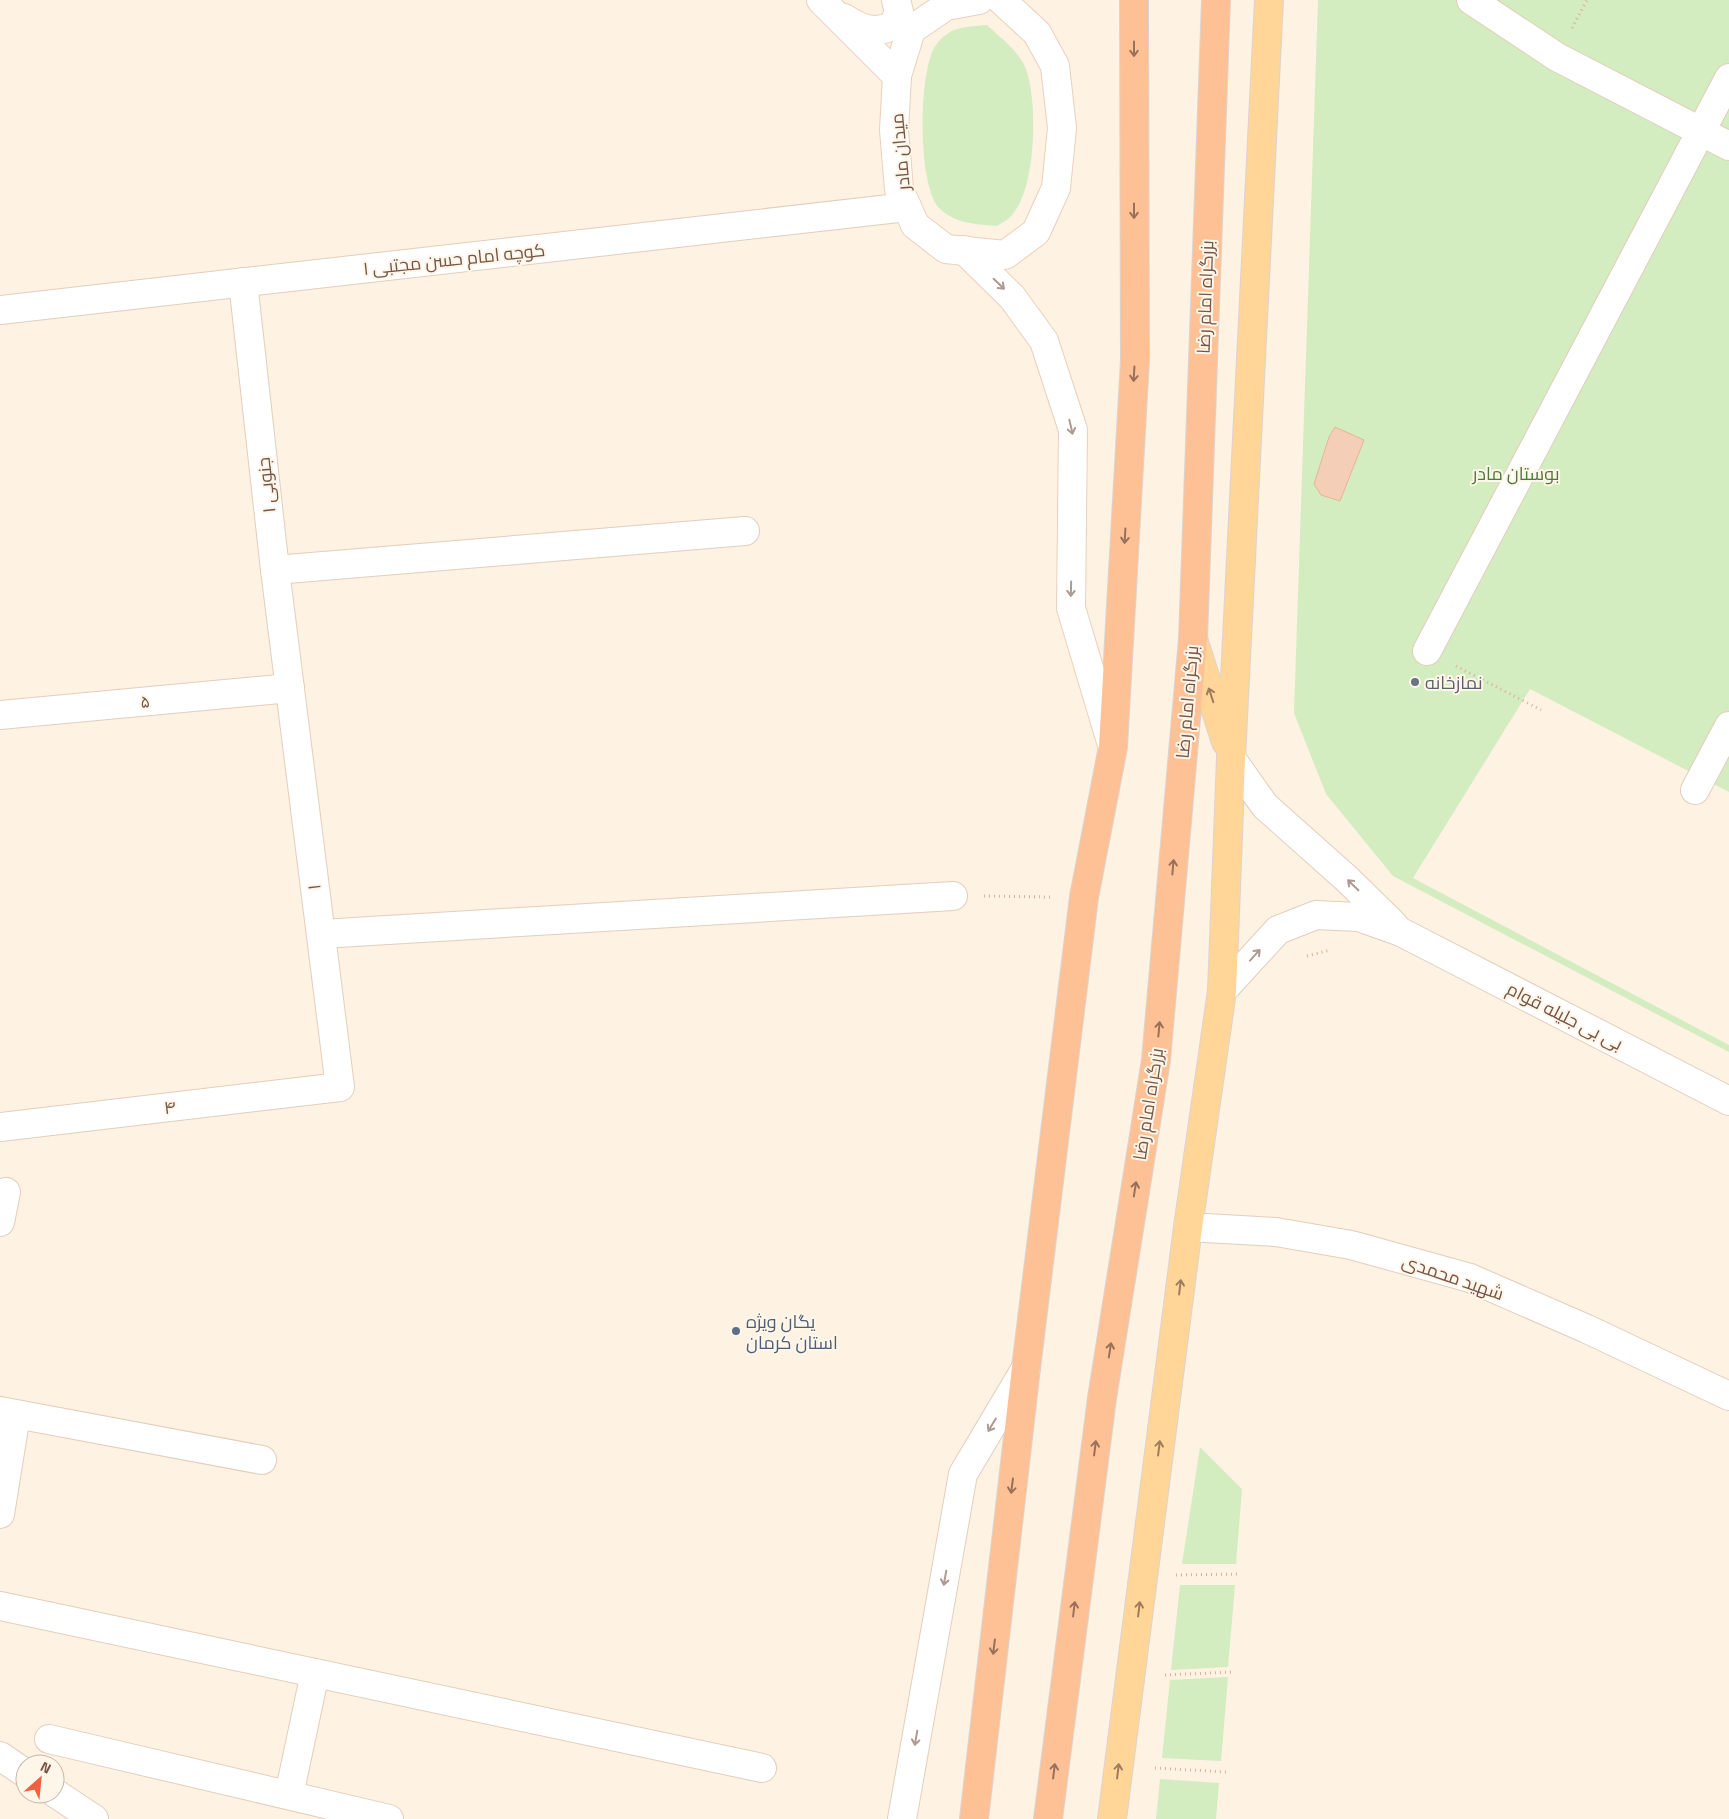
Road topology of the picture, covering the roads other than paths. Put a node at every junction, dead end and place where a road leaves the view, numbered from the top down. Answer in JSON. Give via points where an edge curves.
{"nodes":[{"id":1,"x":896,"y":0,"type":"edge"},
{"id":2,"x":979,"y":0,"type":"edge"},
{"id":3,"x":1001,"y":0,"type":"edge"},
{"id":4,"x":1134,"y":0,"type":"edge"},
{"id":5,"x":1216,"y":0,"type":"edge"},
{"id":6,"x":1269,"y":0,"type":"edge"},
{"id":7,"x":1471,"y":0,"type":"edge"},
{"id":8,"x":936,"y":3,"type":"edge"},
{"id":9,"x":825,"y":4,"type":"edge"},
{"id":10,"x":897,"y":76,"type":"junction"},
{"id":11,"x":1729,"y":78,"type":"edge"},
{"id":12,"x":1701,"y":131,"type":"junction"},
{"id":13,"x":1729,"y":146,"type":"edge"},
{"id":14,"x":907,"y":207,"type":"junction"},
{"id":15,"x":964,"y":250,"type":"junction"},
{"id":16,"x":243,"y":282,"type":"junction"},
{"id":17,"x":0,"y":310,"type":"edge"},
{"id":18,"x":745,"y":531,"type":"dead end"},
{"id":19,"x":276,"y":570,"type":"junction"},
{"id":20,"x":1193,"y":639,"type":"junction"},
{"id":21,"x":1427,"y":651,"type":"road end"},
{"id":22,"x":290,"y":688,"type":"junction"},
{"id":23,"x":0,"y":715,"type":"edge"},
{"id":24,"x":1729,"y":726,"type":"edge"},
{"id":25,"x":1112,"y":747,"type":"junction"},
{"id":26,"x":1231,"y":758,"type":"junction"},
{"id":27,"x":1695,"y":790,"type":"dead end"},
{"id":28,"x":953,"y":896,"type":"road end"},
{"id":29,"x":1400,"y":932,"type":"junction"},
{"id":30,"x":321,"y":934,"type":"junction"},
{"id":31,"x":1222,"y":991,"type":"junction"},
{"id":32,"x":340,"y":1087,"type":"joint"},
{"id":33,"x":1729,"y":1100,"type":"edge"},
{"id":34,"x":0,"y":1127,"type":"edge"},
{"id":35,"x":6,"y":1192,"type":"dead end"},
{"id":36,"x":0,"y":1222,"type":"edge"},
{"id":37,"x":1188,"y":1227,"type":"junction"},
{"id":38,"x":1026,"y":1368,"type":"junction"},
{"id":39,"x":1729,"y":1396,"type":"edge"},
{"id":40,"x":8,"y":1413,"type":"edge"},
{"id":41,"x":262,"y":1460,"type":"dead end"},
{"id":42,"x":0,"y":1514,"type":"edge"},
{"id":43,"x":0,"y":1606,"type":"edge"},
{"id":44,"x":315,"y":1673,"type":"junction"},
{"id":45,"x":49,"y":1739,"type":"dead end"},
{"id":46,"x":0,"y":1756,"type":"edge"},
{"id":47,"x":15,"y":1766,"type":"edge"},
{"id":48,"x":762,"y":1768,"type":"dead end"},
{"id":49,"x":289,"y":1795,"type":"junction"},
{"id":50,"x":65,"y":1800,"type":"edge"},
{"id":51,"x":94,"y":1819,"type":"edge"},
{"id":52,"x":389,"y":1819,"type":"edge"},
{"id":53,"x":902,"y":1819,"type":"edge"},
{"id":54,"x":974,"y":1819,"type":"edge"},
{"id":55,"x":1048,"y":1819,"type":"edge"},
{"id":56,"x":1112,"y":1819,"type":"edge"}],
"edges":[{"from":1,"to":9,"type":"street","via":[[899,12],[893,26],[871,31],[857,26]]},
{"from":2,"to":8,"type":"street","name":"میدان مادر"},
{"from":3,"to":15,"type":"street","name":"میدان مادر","via":[[1037,33],[1055,66],[1062,128],[1056,188],[1036,232],[1005,256]]},
{"from":4,"to":25,"type":"highway","one_way":true,"via":[[1135,360]]},
{"from":5,"to":20,"type":"highway","name":"بزرگراه امام رضا"},
{"from":6,"to":26,"type":"main road"},
{"from":7,"to":12,"type":"street","via":[[1557,57]]},
{"from":8,"to":10,"type":"street","name":"میدان مادر","via":[[911,30]]},
{"from":9,"to":10,"type":"street"},
{"from":10,"to":14,"type":"street","name":"میدان مادر","via":[[895,140],[899,189]]},
{"from":11,"to":12,"type":"street"},
{"from":12,"to":13,"type":"street"},
{"from":12,"to":21,"type":"street"},
{"from":14,"to":15,"type":"street","name":"میدان مادر","via":[[915,226],[946,249]]},
{"from":14,"to":16,"type":"street","name":"کوچه امام حسن مجتبی ۱"},
{"from":15,"to":25,"type":"street","one_way":true,"via":[[1012,297],[1044,341],[1073,430],[1070,608]]},
{"from":16,"to":17,"type":"street","name":"کوچه امام حسن مجتبی ۱"},
{"from":16,"to":19,"type":"street","name":"۱ جنوبی"},
{"from":18,"to":19,"type":"street"},
{"from":19,"to":22,"type":"street","name":"۱ جنوبی"},
{"from":26,"to":20,"type":"main road","one_way":true},
{"from":55,"to":20,"type":"highway","name":"بزرگراه امام رضا","one_way":true,"via":[[1102,1398],[1156,1060]]},
{"from":22,"to":23,"type":"street","name":"۵"},
{"from":22,"to":30,"type":"street","name":"۱‍"},
{"from":24,"to":27,"type":"street"},
{"from":25,"to":38,"type":"highway","via":[[1084,897]]},
{"from":29,"to":26,"type":"street","one_way":true,"via":[[1265,806]]},
{"from":26,"to":31,"type":"main road"},
{"from":28,"to":30,"type":"street"},
{"from":31,"to":29,"type":"street","one_way":true,"via":[[1278,930],[1316,915],[1359,917]]},
{"from":29,"to":33,"type":"street","name":"بی بی جلیله قوام"},
{"from":30,"to":32,"type":"street","name":"۱‍"},
{"from":31,"to":37,"type":"main road"},
{"from":32,"to":34,"type":"street","name":"۴"},
{"from":35,"to":36,"type":"street"},
{"from":37,"to":39,"type":"street","name":"شهید محمدی","via":[[1276,1232],[1351,1245],[1470,1278]]},
{"from":56,"to":37,"type":"main road","one_way":true},
{"from":38,"to":53,"type":"street","one_way":true,"via":[[963,1474]]},
{"from":38,"to":54,"type":"highway","one_way":true},
{"from":40,"to":41,"type":"street"},
{"from":40,"to":42,"type":"street"},
{"from":43,"to":44,"type":"street"},
{"from":44,"to":48,"type":"street"},
{"from":44,"to":49,"type":"street"},
{"from":45,"to":49,"type":"street"},
{"from":46,"to":47,"type":"street"},
{"from":49,"to":52,"type":"street"},
{"from":50,"to":51,"type":"street"}]}
